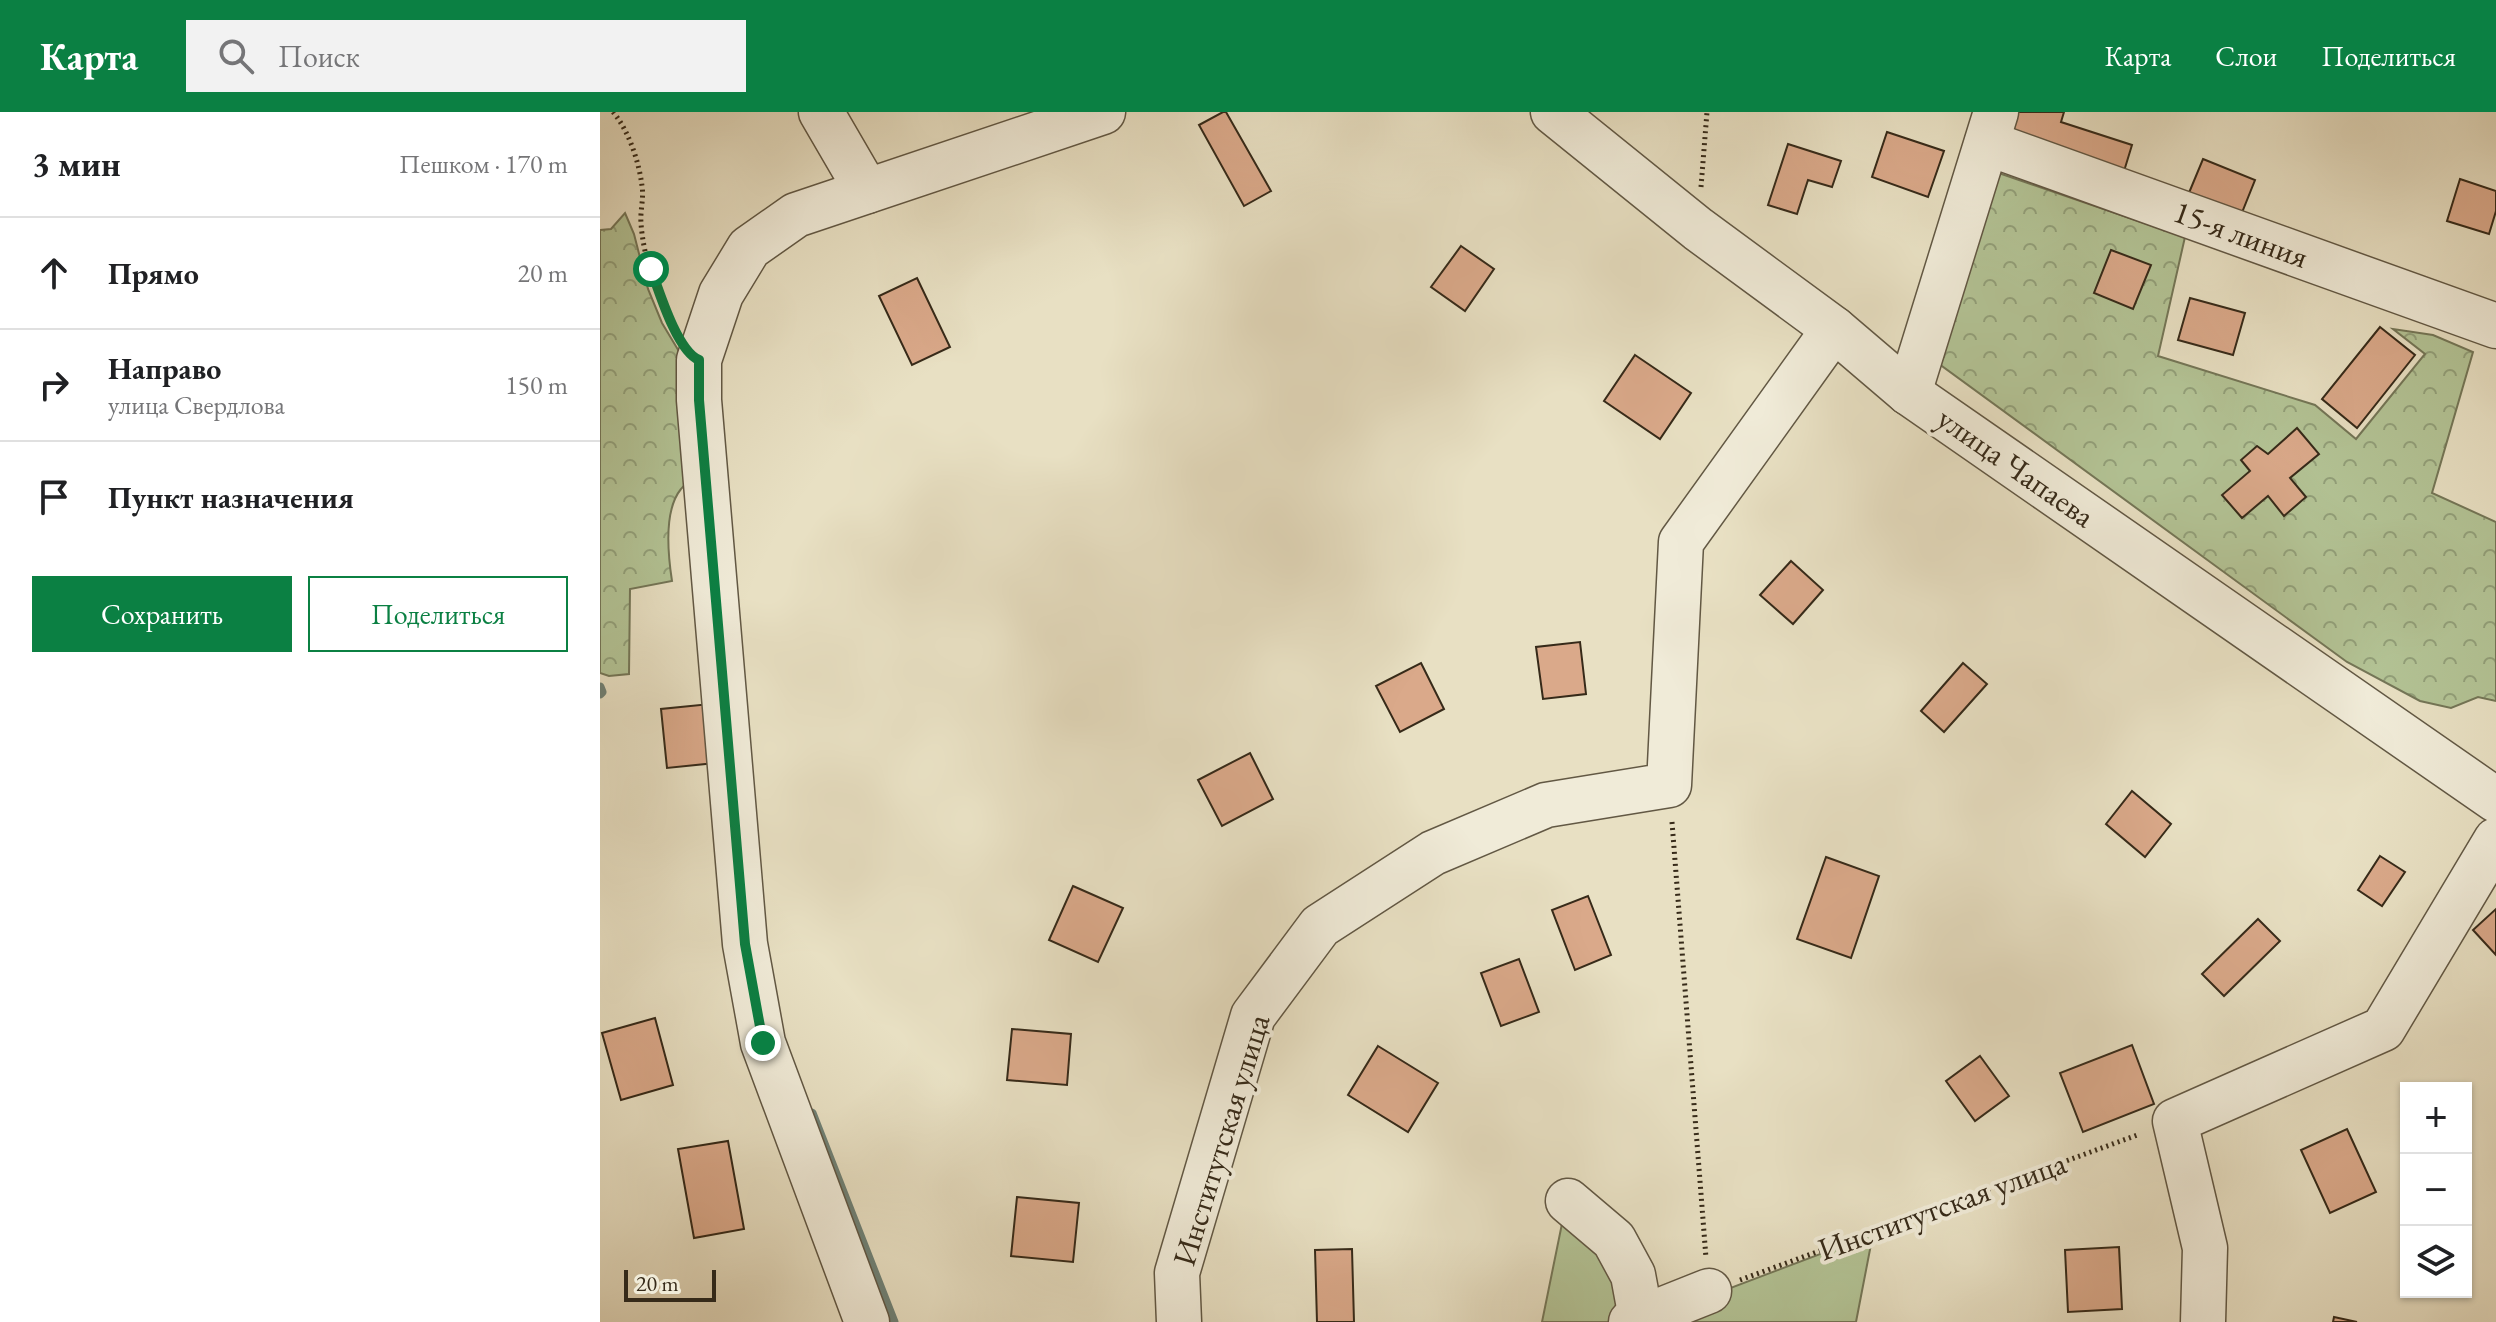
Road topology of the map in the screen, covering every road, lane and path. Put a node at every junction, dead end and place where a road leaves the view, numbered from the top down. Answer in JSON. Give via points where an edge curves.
{"nodes":[{"id":1,"x":613,"y":112,"type":"edge"},
{"id":2,"x":821,"y":112,"type":"edge"},
{"id":3,"x":1103,"y":112,"type":"edge"},
{"id":4,"x":1553,"y":112,"type":"edge"},
{"id":5,"x":1707,"y":112,"type":"edge"},
{"id":6,"x":1991,"y":127,"type":"edge"},
{"id":7,"x":867,"y":191,"type":"junction"},
{"id":8,"x":1698,"y":229,"type":"junction"},
{"id":9,"x":2496,"y":326,"type":"edge"},
{"id":10,"x":1834,"y":329,"type":"junction"},
{"id":11,"x":699,"y":360,"type":"junction"},
{"id":12,"x":1909,"y":393,"type":"junction"},
{"id":13,"x":1669,"y":785,"type":"junction"},
{"id":14,"x":2496,"y":800,"type":"edge"},
{"id":15,"x":2496,"y":840,"type":"edge"},
{"id":16,"x":2175,"y":1121,"type":"junction"},
{"id":17,"x":1568,"y":1201,"type":"dead end"},
{"id":18,"x":1709,"y":1291,"type":"junction"},
{"id":19,"x":1636,"y":1320,"type":"edge"},
{"id":20,"x":867,"y":1322,"type":"edge"},
{"id":21,"x":1179,"y":1322,"type":"edge"},
{"id":22,"x":2203,"y":1322,"type":"edge"}],
"edges":[{"from":1,"to":11,"type":"path","via":[[637,162],[643,188],[641,224],[651,269],[667,314],[691,357]]},
{"from":2,"to":7,"type":"street"},
{"from":3,"to":7,"type":"street"},
{"from":4,"to":8,"type":"street","name":"улица Чапаева"},
{"from":5,"to":8,"type":"path"},
{"from":6,"to":9,"type":"street","name":"15-я линия"},
{"from":6,"to":12,"type":"street"},
{"from":7,"to":11,"type":"street","via":[[796,215],[749,248],[721,294]]},
{"from":8,"to":10,"type":"street","name":"улица Чапаева"},
{"from":10,"to":12,"type":"street","name":"улица Чапаева"},
{"from":10,"to":13,"type":"street","via":[[1681,542]]},
{"from":11,"to":20,"type":"street","via":[[745,944],[763,1043]]},
{"from":12,"to":14,"type":"street","name":"улица Чапаева"},
{"from":13,"to":18,"type":"path"},
{"from":13,"to":21,"type":"street","name":"Институтская улица","via":[[1546,805],[1433,853],[1320,926],[1253,1016],[1177,1273]]},
{"from":15,"to":16,"type":"street","via":[[2383,1029]]},
{"from":16,"to":18,"type":"path","name":"Институтская улица"},
{"from":16,"to":22,"type":"street","via":[[2205,1248]]},
{"from":17,"to":19,"type":"street","via":[[1614,1240],[1633,1275]]},
{"from":18,"to":19,"type":"street"}]}
